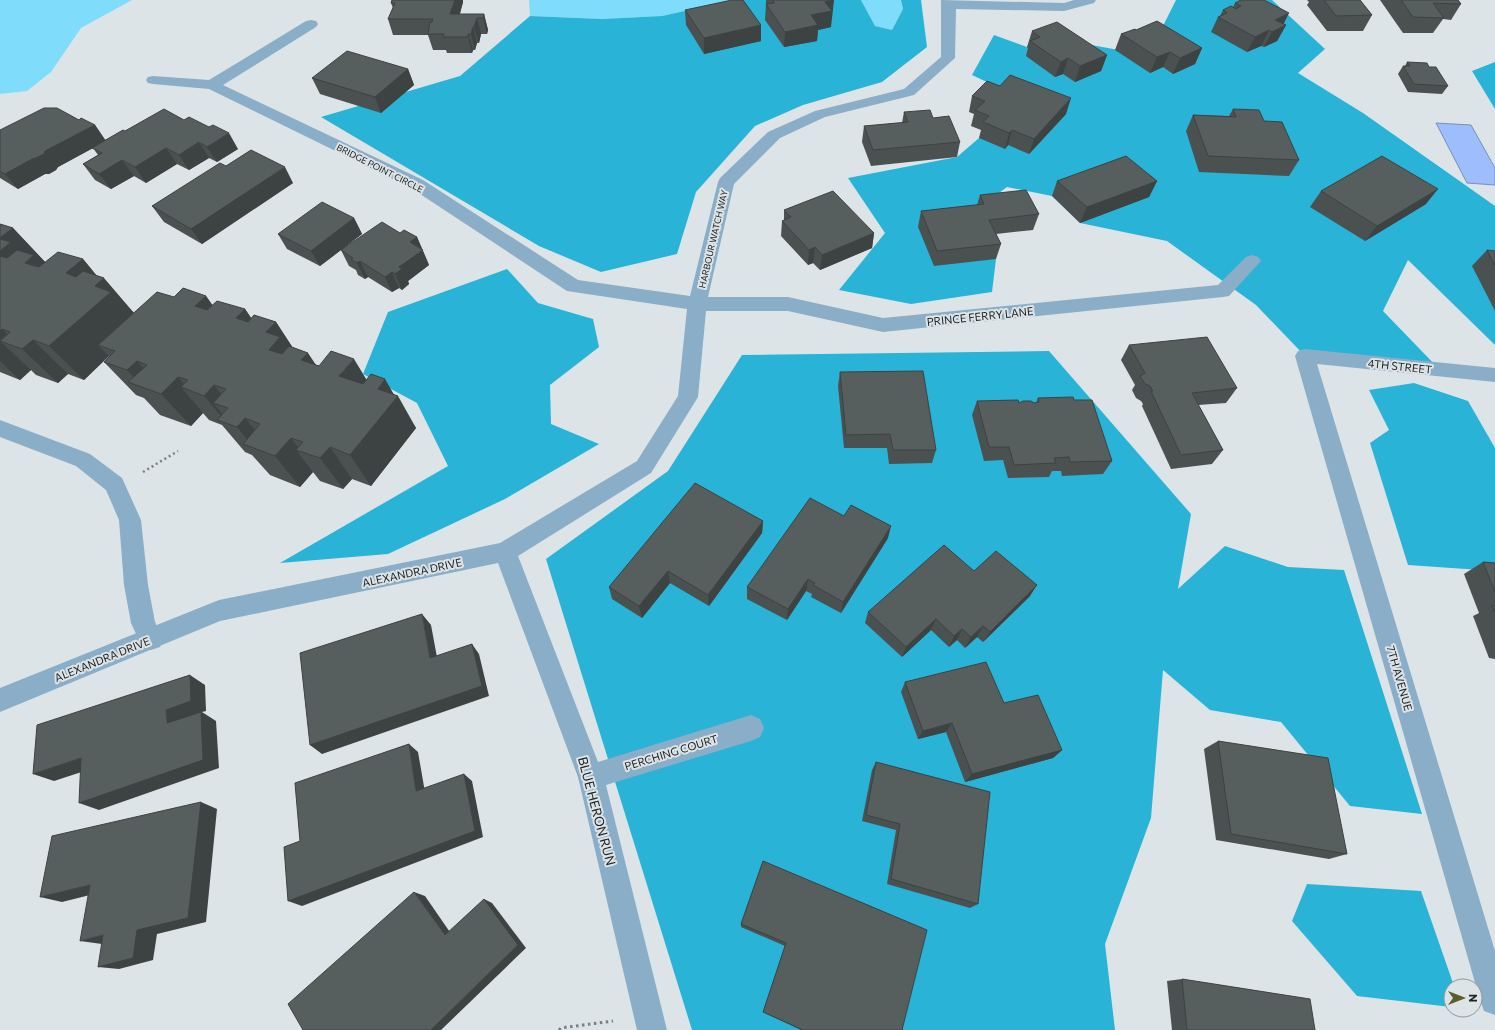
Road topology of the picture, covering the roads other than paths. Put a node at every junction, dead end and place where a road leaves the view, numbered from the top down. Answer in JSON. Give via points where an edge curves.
{"nodes":[{"id":1,"x":1089,"y":0,"type":"edge"},
{"id":2,"x":948,"y":3,"type":"edge"},
{"id":3,"x":311,"y":24,"type":"dead end"},
{"id":4,"x":153,"y":80,"type":"dead end"},
{"id":5,"x":212,"y":85,"type":"junction"},
{"id":6,"x":1252,"y":261,"type":"dead end"},
{"id":7,"x":697,"y":304,"type":"junction"},
{"id":8,"x":1305,"y":356,"type":"joint"},
{"id":9,"x":1495,"y":375,"type":"edge"},
{"id":10,"x":0,"y":428,"type":"edge"},
{"id":11,"x":505,"y":552,"type":"junction"},
{"id":12,"x":151,"y":639,"type":"junction"},
{"id":13,"x":0,"y":700,"type":"edge"},
{"id":14,"x":751,"y":728,"type":"dead end"},
{"id":15,"x":591,"y":777,"type":"junction"},
{"id":16,"x":1495,"y":1000,"type":"edge"},
{"id":17,"x":651,"y":1023,"type":"edge"}],
"edges":[{"from":1,"to":2,"type":"street","via":[[1064,7]]},
{"from":2,"to":7,"type":"street","name":"HARBOUR WATCH WAY","via":[[948,58],[909,92],[820,114],[774,135],[726,182]]},
{"from":3,"to":5,"type":"street"},
{"from":4,"to":5,"type":"street"},
{"from":5,"to":7,"type":"street","name":"BRIDGE POINT CIRCLE","via":[[418,184],[573,286]]},
{"from":6,"to":7,"type":"street","name":"PRINCE FERRY LANE","via":[[1223,291],[883,325],[788,304]]},
{"from":7,"to":11,"type":"street","name":"ALEXANDRA DRIVE","via":[[688,397],[644,466]]},
{"from":8,"to":9,"type":"street","name":"4TH STREET"},
{"from":8,"to":16,"type":"street","name":"7TH AVENUE"},
{"from":10,"to":12,"type":"street","via":[[83,460],[114,484],[130,520],[139,600],[143,622]]},
{"from":11,"to":12,"type":"street","name":"ALEXANDRA DRIVE","via":[[219,611]]},
{"from":11,"to":15,"type":"street","name":"BLUE HERON RUN"},
{"from":12,"to":13,"type":"street","name":"ALEXANDRA DRIVE"},
{"from":14,"to":15,"type":"street","name":"PERCHING COURT"},
{"from":15,"to":17,"type":"street","name":"BLUE HERON RUN"}]}
